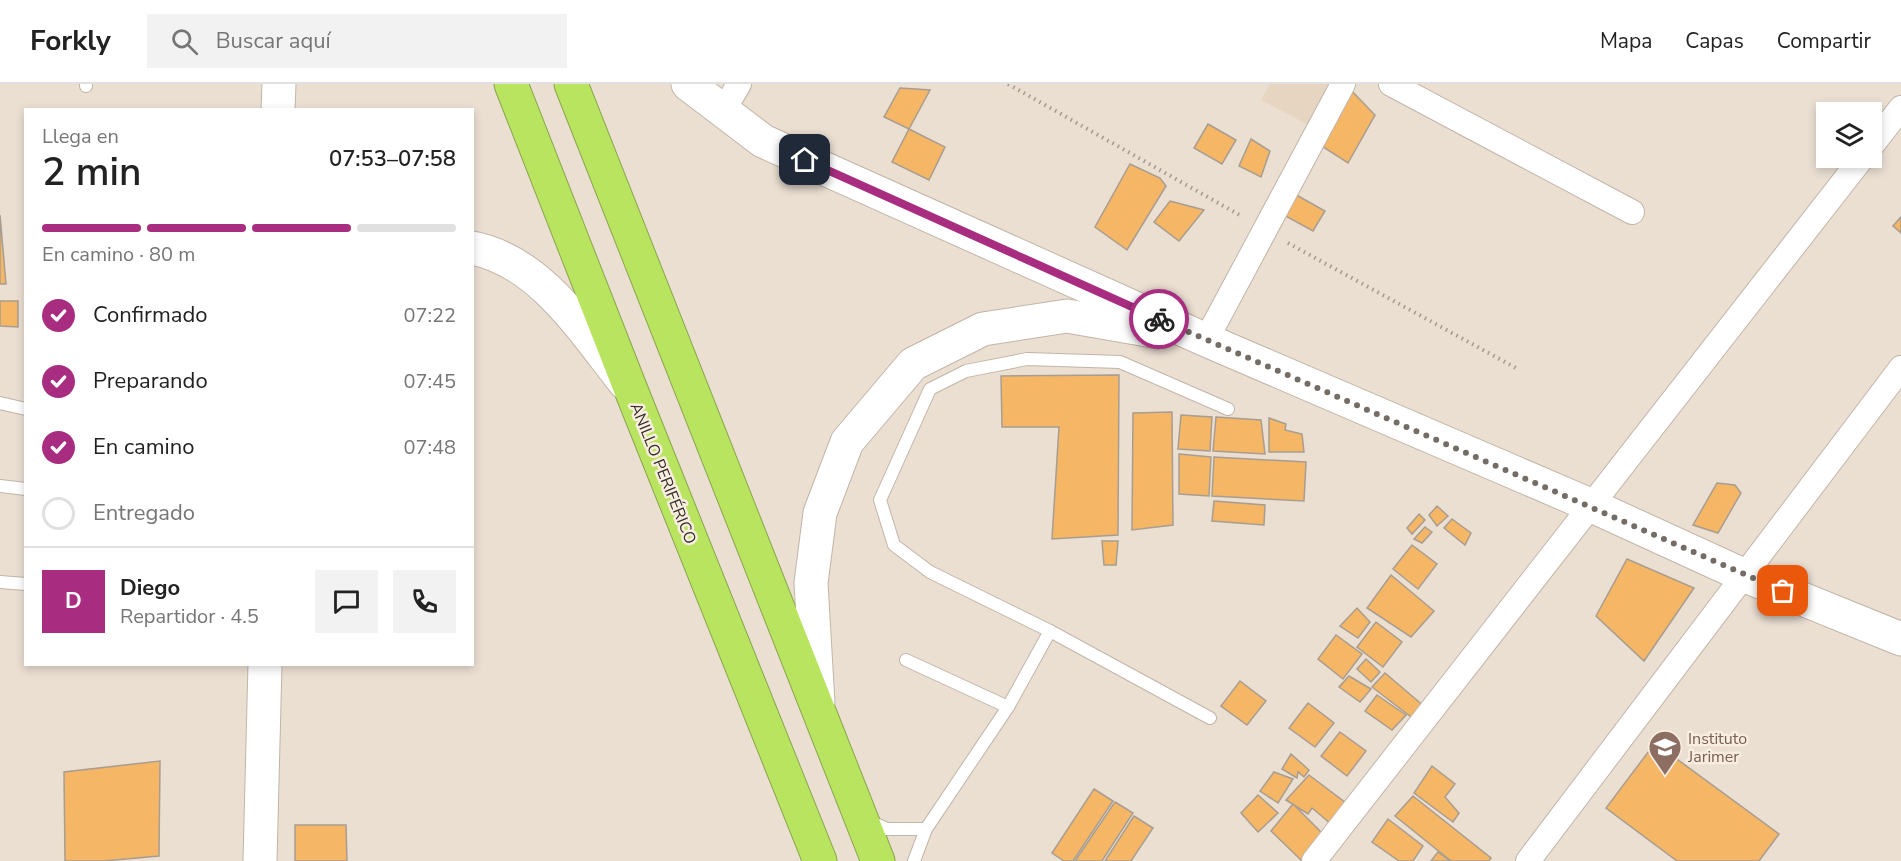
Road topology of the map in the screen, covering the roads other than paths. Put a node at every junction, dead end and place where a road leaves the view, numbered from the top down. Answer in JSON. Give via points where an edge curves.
{"nodes":[{"id":1,"x":279,"y":84,"type":"edge"},
{"id":2,"x":510,"y":84,"type":"edge"},
{"id":3,"x":571,"y":84,"type":"edge"},
{"id":4,"x":688,"y":84,"type":"edge"},
{"id":5,"x":1343,"y":84,"type":"edge"},
{"id":6,"x":1391,"y":84,"type":"edge"},
{"id":7,"x":731,"y":97,"type":"edge"},
{"id":8,"x":278,"y":108,"type":"edge"},
{"id":9,"x":1901,"y":108,"type":"edge"},
{"id":10,"x":1882,"y":132,"type":"edge"},
{"id":11,"x":1854,"y":168,"type":"edge"},
{"id":12,"x":1632,"y":212,"type":"dead end"},
{"id":13,"x":474,"y":248,"type":"edge"},
{"id":14,"x":1206,"y":340,"type":"junction"},
{"id":15,"x":1901,"y":368,"type":"edge"},
{"id":16,"x":631,"y":390,"type":"junction"},
{"id":17,"x":0,"y":403,"type":"edge"},
{"id":18,"x":24,"y":409,"type":"edge"},
{"id":19,"x":1228,"y":409,"type":"dead end"},
{"id":20,"x":0,"y":486,"type":"edge"},
{"id":21,"x":24,"y":489,"type":"edge"},
{"id":22,"x":1590,"y":505,"type":"junction"},
{"id":23,"x":1743,"y":575,"type":"junction"},
{"id":24,"x":0,"y":582,"type":"edge"},
{"id":25,"x":24,"y":584,"type":"edge"},
{"id":26,"x":1050,"y":631,"type":"junction"},
{"id":27,"x":1901,"y":639,"type":"edge"},
{"id":28,"x":906,"y":660,"type":"dead end"},
{"id":29,"x":265,"y":666,"type":"edge"},
{"id":30,"x":1008,"y":707,"type":"junction"},
{"id":31,"x":819,"y":712,"type":"junction"},
{"id":32,"x":1210,"y":718,"type":"dead end"},
{"id":33,"x":861,"y":817,"type":"junction"},
{"id":34,"x":926,"y":829,"type":"junction"},
{"id":35,"x":260,"y":861,"type":"edge"},
{"id":36,"x":820,"y":861,"type":"edge"},
{"id":37,"x":878,"y":861,"type":"edge"},
{"id":38,"x":914,"y":861,"type":"edge"},
{"id":39,"x":1314,"y":861,"type":"edge"},
{"id":40,"x":1528,"y":861,"type":"edge"}],
"edges":[{"from":1,"to":8,"type":"street"},
{"from":2,"to":16,"type":"highway","name":"ANILLO PERIFÉRICO"},
{"from":3,"to":31,"type":"highway"},
{"from":4,"to":7,"type":"street"},
{"from":5,"to":14,"type":"street"},
{"from":6,"to":12,"type":"street"},
{"from":7,"to":14,"type":"street","via":[[763,141]]},
{"from":9,"to":10,"type":"street"},
{"from":11,"to":22,"type":"street"},
{"from":13,"to":16,"type":"street","via":[[490,252],[527,273],[561,303]]},
{"from":14,"to":22,"type":"street"},
{"from":14,"to":31,"type":"street","via":[[1067,316],[983,329],[913,364],[847,442],[820,513],[811,583]]},
{"from":15,"to":23,"type":"street"},
{"from":16,"to":36,"type":"highway","name":"ANILLO PERIFÉRICO"},
{"from":17,"to":18,"type":"lane"},
{"from":19,"to":26,"type":"lane","via":[[1120,362],[1027,359],[966,371],[930,389],[880,500],[894,545],[930,572]]},
{"from":20,"to":21,"type":"lane"},
{"from":22,"to":23,"type":"street"},
{"from":22,"to":39,"type":"street"},
{"from":23,"to":27,"type":"street"},
{"from":23,"to":40,"type":"street"},
{"from":24,"to":25,"type":"lane"},
{"from":26,"to":30,"type":"lane"},
{"from":26,"to":32,"type":"lane"},
{"from":28,"to":30,"type":"lane"},
{"from":29,"to":35,"type":"street"},
{"from":30,"to":34,"type":"lane"},
{"from":31,"to":33,"type":"highway"},
{"from":33,"to":34,"type":"lane","via":[[887,829]]},
{"from":33,"to":37,"type":"highway"},
{"from":34,"to":38,"type":"lane"}]}
